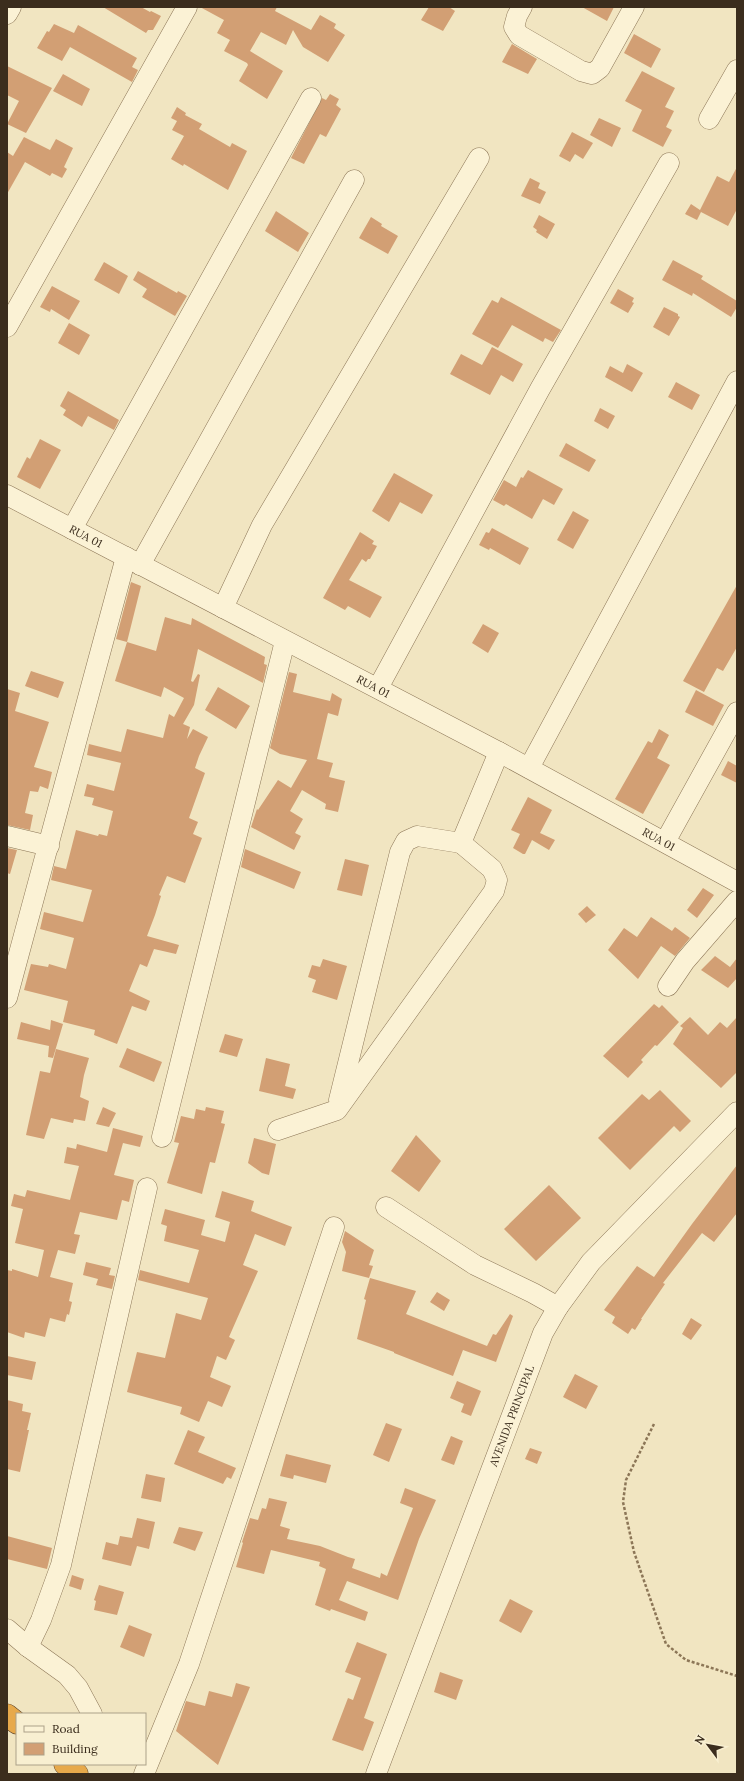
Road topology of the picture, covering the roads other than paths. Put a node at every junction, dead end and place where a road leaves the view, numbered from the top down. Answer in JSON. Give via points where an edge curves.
{"nodes":[{"id":1,"x":11,"y":7,"type":"edge"},
{"id":2,"x":187,"y":7,"type":"edge"},
{"id":3,"x":522,"y":7,"type":"edge"},
{"id":4,"x":634,"y":7,"type":"edge"},
{"id":5,"x":7,"y":14,"type":"edge"},
{"id":6,"x":737,"y":70,"type":"edge"},
{"id":7,"x":311,"y":98,"type":"dead end"},
{"id":8,"x":709,"y":119,"type":"dead end"},
{"id":9,"x":479,"y":158,"type":"dead end"},
{"id":10,"x":669,"y":163,"type":"dead end"},
{"id":11,"x":354,"y":180,"type":"dead end"},
{"id":12,"x":7,"y":327,"type":"edge"},
{"id":13,"x":737,"y":381,"type":"edge"},
{"id":14,"x":7,"y":495,"type":"edge"},
{"id":15,"x":72,"y":529,"type":"junction"},
{"id":16,"x":133,"y":561,"type":"junction"},
{"id":17,"x":223,"y":608,"type":"junction"},
{"id":18,"x":285,"y":640,"type":"junction"},
{"id":19,"x":378,"y":688,"type":"junction"},
{"id":20,"x":737,"y":712,"type":"edge"},
{"id":21,"x":499,"y":752,"type":"junction"},
{"id":22,"x":529,"y":768,"type":"junction"},
{"id":23,"x":7,"y":836,"type":"edge"},
{"id":24,"x":666,"y":842,"type":"junction"},
{"id":25,"x":461,"y":843,"type":"junction"},
{"id":26,"x":49,"y":846,"type":"junction"},
{"id":27,"x":737,"y":882,"type":"edge"},
{"id":28,"x":737,"y":901,"type":"edge"},
{"id":29,"x":668,"y":986,"type":"dead end"},
{"id":30,"x":7,"y":998,"type":"edge"},
{"id":31,"x":337,"y":1110,"type":"junction"},
{"id":32,"x":737,"y":1112,"type":"edge"},
{"id":33,"x":278,"y":1130,"type":"dead end"},
{"id":34,"x":162,"y":1137,"type":"dead end"},
{"id":35,"x":147,"y":1188,"type":"dead end"},
{"id":36,"x":386,"y":1207,"type":"dead end"},
{"id":37,"x":334,"y":1227,"type":"dead end"},
{"id":38,"x":558,"y":1307,"type":"junction"},
{"id":39,"x":7,"y":1629,"type":"edge"},
{"id":40,"x":28,"y":1647,"type":"junction"},
{"id":41,"x":91,"y":1713,"type":"edge"},
{"id":42,"x":7,"y":1715,"type":"edge"},
{"id":43,"x":16,"y":1722,"type":"edge"},
{"id":44,"x":66,"y":1765,"type":"edge"},
{"id":45,"x":134,"y":1765,"type":"edge"},
{"id":46,"x":76,"y":1774,"type":"edge"},
{"id":47,"x":144,"y":1774,"type":"edge"},
{"id":48,"x":376,"y":1774,"type":"edge"}],
"edges":[{"from":1,"to":5,"type":"street"},
{"from":2,"to":12,"type":"street"},
{"from":3,"to":4,"type":"street","via":[[514,27],[519,35],[581,71],[592,74],[600,68]]},
{"from":6,"to":8,"type":"street"},
{"from":7,"to":15,"type":"street"},
{"from":9,"to":17,"type":"street","via":[[262,525]]},
{"from":10,"to":19,"type":"street","via":[[540,389]]},
{"from":11,"to":16,"type":"street"},
{"from":13,"to":22,"type":"street"},
{"from":14,"to":15,"type":"street","name":"RUA 01"},
{"from":15,"to":16,"type":"street","name":"RUA 01"},
{"from":16,"to":17,"type":"street","name":"RUA 01"},
{"from":16,"to":26,"type":"street"},
{"from":17,"to":18,"type":"street","name":"RUA 01"},
{"from":18,"to":19,"type":"street","name":"RUA 01"},
{"from":18,"to":34,"type":"street"},
{"from":19,"to":21,"type":"street","name":"RUA 01"},
{"from":20,"to":24,"type":"street"},
{"from":21,"to":22,"type":"street","name":"RUA 01"},
{"from":21,"to":25,"type":"street"},
{"from":22,"to":24,"type":"street","name":"RUA 01"},
{"from":23,"to":26,"type":"street"},
{"from":24,"to":27,"type":"street","name":"RUA 01"},
{"from":25,"to":31,"type":"street","via":[[492,869],[497,880],[494,891]]},
{"from":25,"to":31,"type":"street","via":[[417,836],[406,841],[400,852]]},
{"from":26,"to":30,"type":"street"},
{"from":28,"to":29,"type":"street","via":[[685,961]]},
{"from":31,"to":33,"type":"street"},
{"from":32,"to":38,"type":"street","name":"AVENIDA PRINCIPAL","via":[[591,1262]]},
{"from":35,"to":40,"type":"street","via":[[60,1565],[41,1620]]},
{"from":36,"to":38,"type":"street","via":[[475,1265]]},
{"from":37,"to":47,"type":"street","via":[[190,1664]]},
{"from":38,"to":48,"type":"street","name":"AVENIDA PRINCIPAL","via":[[543,1333]]},
{"from":39,"to":40,"type":"street"},
{"from":40,"to":41,"type":"street","via":[[67,1675],[78,1688]]},
{"from":42,"to":43,"type":"highway"},
{"from":44,"to":46,"type":"highway"},
{"from":45,"to":47,"type":"street"}]}
